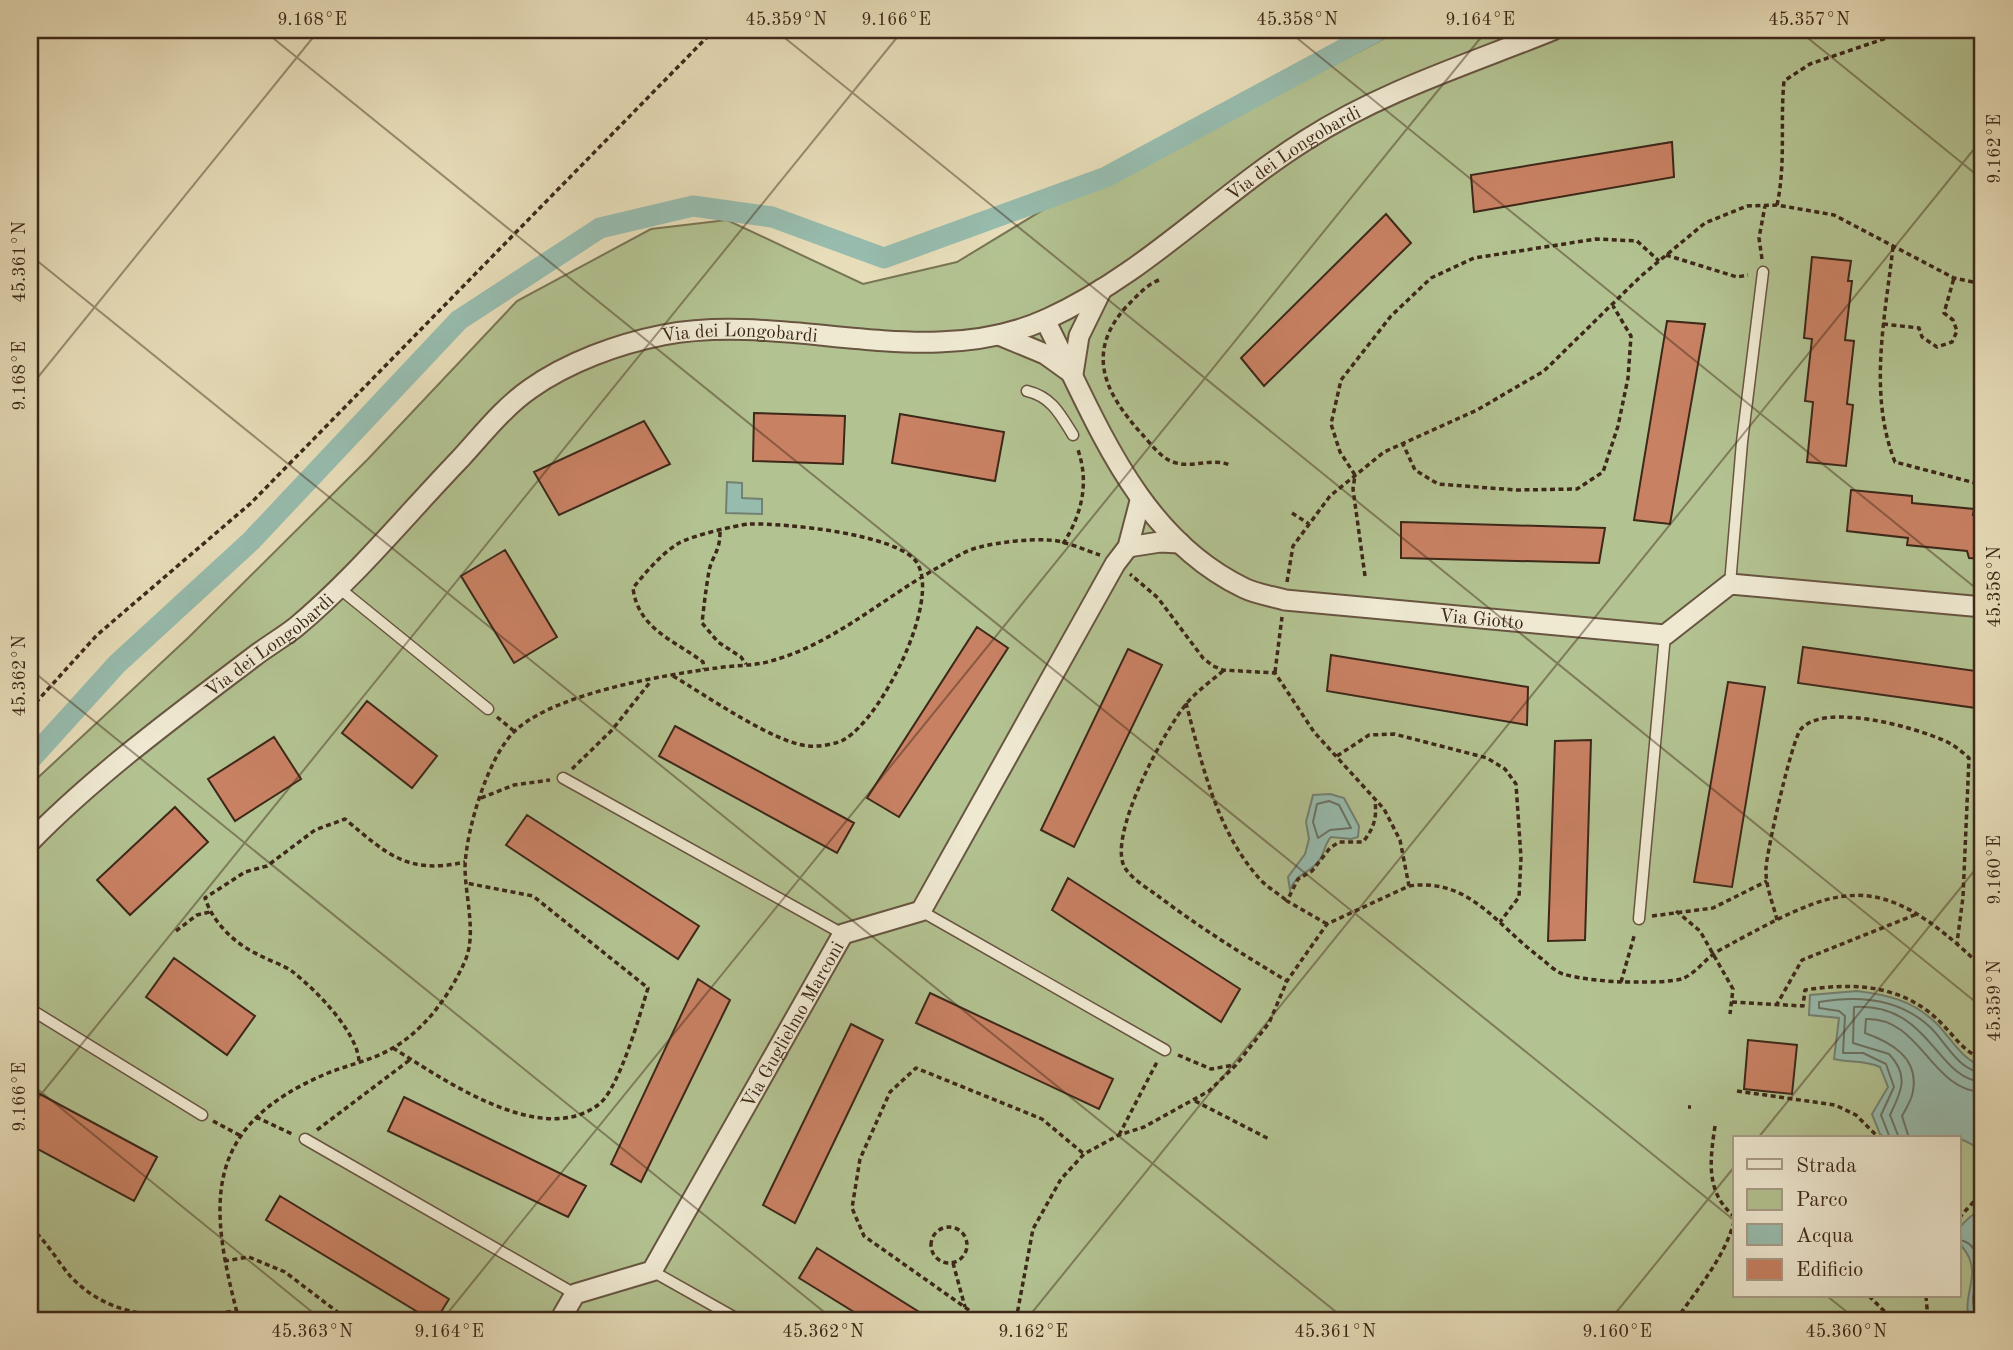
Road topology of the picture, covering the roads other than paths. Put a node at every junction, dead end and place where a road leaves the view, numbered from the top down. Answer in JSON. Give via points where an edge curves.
{"nodes":[{"id":1,"x":1553,"y":30,"type":"edge"},
{"id":2,"x":1763,"y":272,"type":"road end"},
{"id":3,"x":1102,"y":289,"type":"junction"},
{"id":4,"x":1045,"y":320,"type":"junction"},
{"id":5,"x":999,"y":335,"type":"junction"},
{"id":6,"x":1073,"y":375,"type":"junction"},
{"id":7,"x":1027,"y":391,"type":"dead end"},
{"id":8,"x":1073,"y":435,"type":"road end"},
{"id":9,"x":1140,"y":501,"type":"junction"},
{"id":10,"x":1180,"y":543,"type":"junction"},
{"id":11,"x":1128,"y":547,"type":"junction"},
{"id":12,"x":1730,"y":584,"type":"junction"},
{"id":13,"x":339,"y":588,"type":"junction"},
{"id":14,"x":1983,"y":607,"type":"edge"},
{"id":15,"x":1665,"y":635,"type":"junction"},
{"id":16,"x":488,"y":709,"type":"road end"},
{"id":17,"x":563,"y":778,"type":"road end"},
{"id":18,"x":30,"y":842,"type":"edge"},
{"id":19,"x":921,"y":911,"type":"junction"},
{"id":20,"x":1639,"y":919,"type":"road end"},
{"id":21,"x":843,"y":934,"type":"junction"},
{"id":22,"x":30,"y":1009,"type":"edge"},
{"id":23,"x":1165,"y":1049,"type":"road end"},
{"id":24,"x":202,"y":1115,"type":"road end"},
{"id":25,"x":305,"y":1139,"type":"road end"},
{"id":26,"x":652,"y":1272,"type":"junction"},
{"id":27,"x":575,"y":1294,"type":"junction"},
{"id":28,"x":560,"y":1320,"type":"edge"},
{"id":29,"x":739,"y":1320,"type":"edge"}],
"edges":[{"from":1,"to":3,"type":"street","name":"Via dei Longobardi","via":[[1419,82],[1341,119],[1257,172]]},
{"from":2,"to":12,"type":"lane"},
{"from":3,"to":4,"type":"street","name":"Via dei Longobardi"},
{"from":3,"to":6,"type":"street","via":[[1079,336]]},
{"from":4,"to":5,"type":"street","name":"Via dei Longobardi"},
{"from":4,"to":6,"type":"street","name":"Via Giotto"},
{"from":5,"to":6,"type":"street","name":"Via Giotto","via":[[1045,354]]},
{"from":5,"to":13,"type":"street","name":"Via dei Longobardi","via":[[940,342],[718,328],[621,346],[529,389]]},
{"from":6,"to":9,"type":"street","name":"Via Giotto"},
{"from":7,"to":8,"type":"lane","via":[[1055,405]]},
{"from":9,"to":10,"type":"street","name":"Via Giotto"},
{"from":9,"to":11,"type":"street"},
{"from":10,"to":11,"type":"street"},
{"from":10,"to":15,"type":"street","name":"Via Giotto","via":[[1246,589],[1285,600]]},
{"from":11,"to":19,"type":"street"},
{"from":12,"to":14,"type":"street"},
{"from":12,"to":15,"type":"street"},
{"from":13,"to":16,"type":"lane"},
{"from":13,"to":18,"type":"street","name":"Via dei Longobardi","via":[[52,818]]},
{"from":15,"to":20,"type":"lane"},
{"from":17,"to":21,"type":"lane"},
{"from":19,"to":21,"type":"street","name":"Via Guglielmo Marconi"},
{"from":19,"to":23,"type":"lane"},
{"from":21,"to":26,"type":"street","name":"Via Guglielmo Marconi"},
{"from":22,"to":24,"type":"lane"},
{"from":25,"to":27,"type":"lane"},
{"from":26,"to":27,"type":"street"},
{"from":26,"to":29,"type":"lane"},
{"from":27,"to":28,"type":"street"}]}
